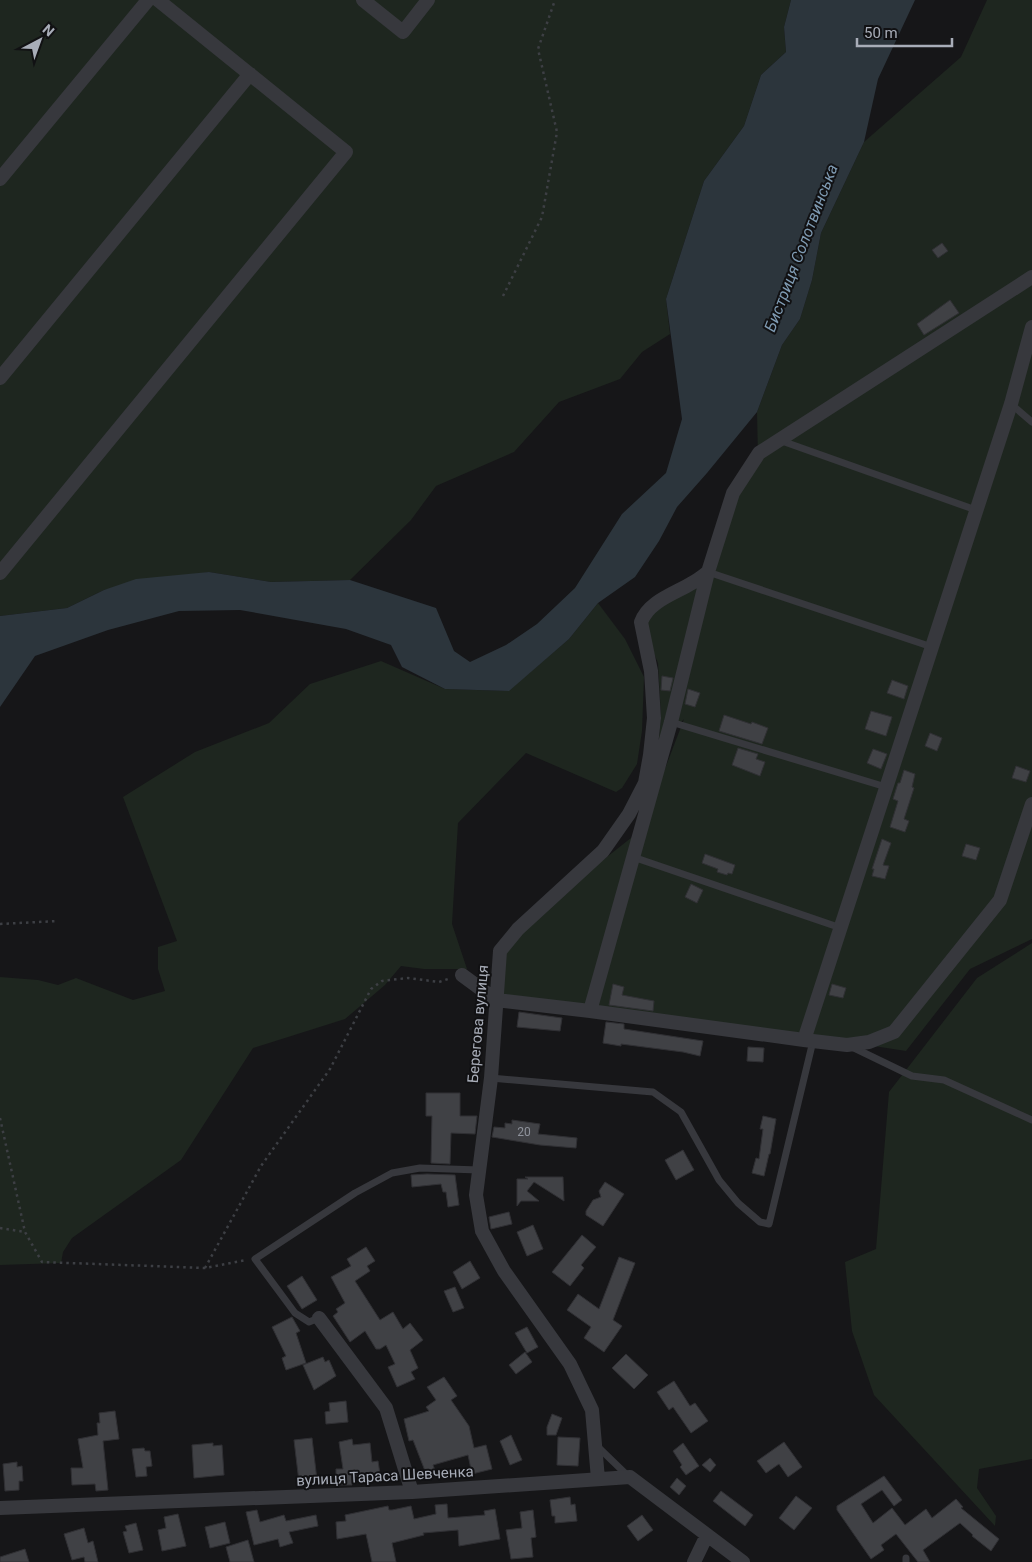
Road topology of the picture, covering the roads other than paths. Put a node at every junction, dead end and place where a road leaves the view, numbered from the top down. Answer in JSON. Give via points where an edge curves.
{"nodes":[{"id":1,"x":148,"y":0,"type":"edge"},
{"id":2,"x":158,"y":0,"type":"edge"},
{"id":3,"x":363,"y":0,"type":"edge"},
{"id":4,"x":428,"y":0,"type":"edge"},
{"id":5,"x":250,"y":74,"type":"junction"},
{"id":6,"x":0,"y":179,"type":"edge"},
{"id":7,"x":1032,"y":277,"type":"edge"},
{"id":8,"x":1032,"y":327,"type":"edge"},
{"id":9,"x":0,"y":378,"type":"edge"},
{"id":10,"x":1011,"y":404,"type":"junction"},
{"id":11,"x":1032,"y":422,"type":"edge"},
{"id":12,"x":779,"y":440,"type":"junction"},
{"id":13,"x":976,"y":510,"type":"junction"},
{"id":14,"x":708,"y":572,"type":"junction"},
{"id":15,"x":0,"y":573,"type":"edge"},
{"id":16,"x":932,"y":647,"type":"junction"},
{"id":17,"x":672,"y":722,"type":"junction"},
{"id":18,"x":886,"y":787,"type":"junction"},
{"id":19,"x":1032,"y":804,"type":"edge"},
{"id":20,"x":633,"y":857,"type":"junction"},
{"id":21,"x":841,"y":928,"type":"junction"},
{"id":22,"x":462,"y":975,"type":"road end"},
{"id":23,"x":496,"y":1000,"type":"junction"},
{"id":24,"x":590,"y":1011,"type":"junction"},
{"id":25,"x":809,"y":1041,"type":"junction"},
{"id":26,"x":847,"y":1045,"type":"junction"},
{"id":27,"x":491,"y":1078,"type":"junction"},
{"id":28,"x":1032,"y":1120,"type":"edge"},
{"id":29,"x":479,"y":1170,"type":"junction"},
{"id":30,"x":319,"y":1318,"type":"joint"},
{"id":31,"x":595,"y":1444,"type":"junction"},
{"id":32,"x":630,"y":1477,"type":"junction"},
{"id":33,"x":598,"y":1479,"type":"junction"},
{"id":34,"x":412,"y":1492,"type":"junction"},
{"id":35,"x":0,"y":1508,"type":"edge"},
{"id":36,"x":707,"y":1535,"type":"junction"},
{"id":37,"x":694,"y":1562,"type":"edge"},
{"id":38,"x":743,"y":1562,"type":"edge"}],
"edges":[{"from":1,"to":6,"type":"street"},
{"from":2,"to":5,"type":"street"},
{"from":3,"to":4,"type":"street","via":[[403,32]]},
{"from":5,"to":9,"type":"street"},
{"from":5,"to":15,"type":"street","via":[[346,152]]},
{"from":7,"to":12,"type":"street"},
{"from":8,"to":10,"type":"street"},
{"from":10,"to":11,"type":"lane"},
{"from":10,"to":13,"type":"street"},
{"from":12,"to":13,"type":"lane"},
{"from":12,"to":14,"type":"street","via":[[759,453],[733,493]]},
{"from":13,"to":16,"type":"street"},
{"from":14,"to":16,"type":"lane"},
{"from":14,"to":17,"type":"street"},
{"from":14,"to":23,"type":"street","name":"Берегова вулиця","via":[[662,599],[644,615],[641,622],[651,670],[654,718],[645,783],[629,814],[603,851],[518,928],[500,951]]},
{"from":16,"to":18,"type":"street"},
{"from":17,"to":18,"type":"lane"},
{"from":17,"to":20,"type":"street"},
{"from":18,"to":21,"type":"street"},
{"from":19,"to":26,"type":"street","via":[[1000,900],[894,1032],[869,1042]]},
{"from":20,"to":21,"type":"lane"},
{"from":20,"to":24,"type":"street"},
{"from":21,"to":25,"type":"street"},
{"from":22,"to":23,"type":"street"},
{"from":23,"to":24,"type":"street"},
{"from":23,"to":27,"type":"street","name":"Берегова вулиця"},
{"from":24,"to":25,"type":"street"},
{"from":25,"to":26,"type":"street"},
{"from":25,"to":27,"type":"lane","via":[[769,1224],[760,1222],[738,1203],[719,1180],[681,1112],[653,1092]]},
{"from":26,"to":28,"type":"lane","via":[[912,1076],[944,1080]]},
{"from":27,"to":29,"type":"street","name":"Берегова вулиця"},
{"from":29,"to":30,"type":"lane","via":[[420,1168],[392,1173],[355,1193],[255,1259],[295,1314],[309,1322]]},
{"from":29,"to":31,"type":"street","name":"Берегова вулиця","via":[[476,1195],[482,1231],[504,1271],[570,1364],[592,1410]]},
{"from":30,"to":34,"type":"street","via":[[386,1408]]},
{"from":31,"to":32,"type":"lane"},
{"from":31,"to":33,"type":"street","name":"Берегова вулиця"},
{"from":32,"to":33,"type":"street","name":"вулиця Тараса Шевченка"},
{"from":32,"to":36,"type":"street"},
{"from":33,"to":34,"type":"street","name":"вулиця Тараса Шевченка"},
{"from":34,"to":35,"type":"street","name":"вулиця Тараса Шевченка"},
{"from":36,"to":37,"type":"street"},
{"from":36,"to":38,"type":"street"}]}
